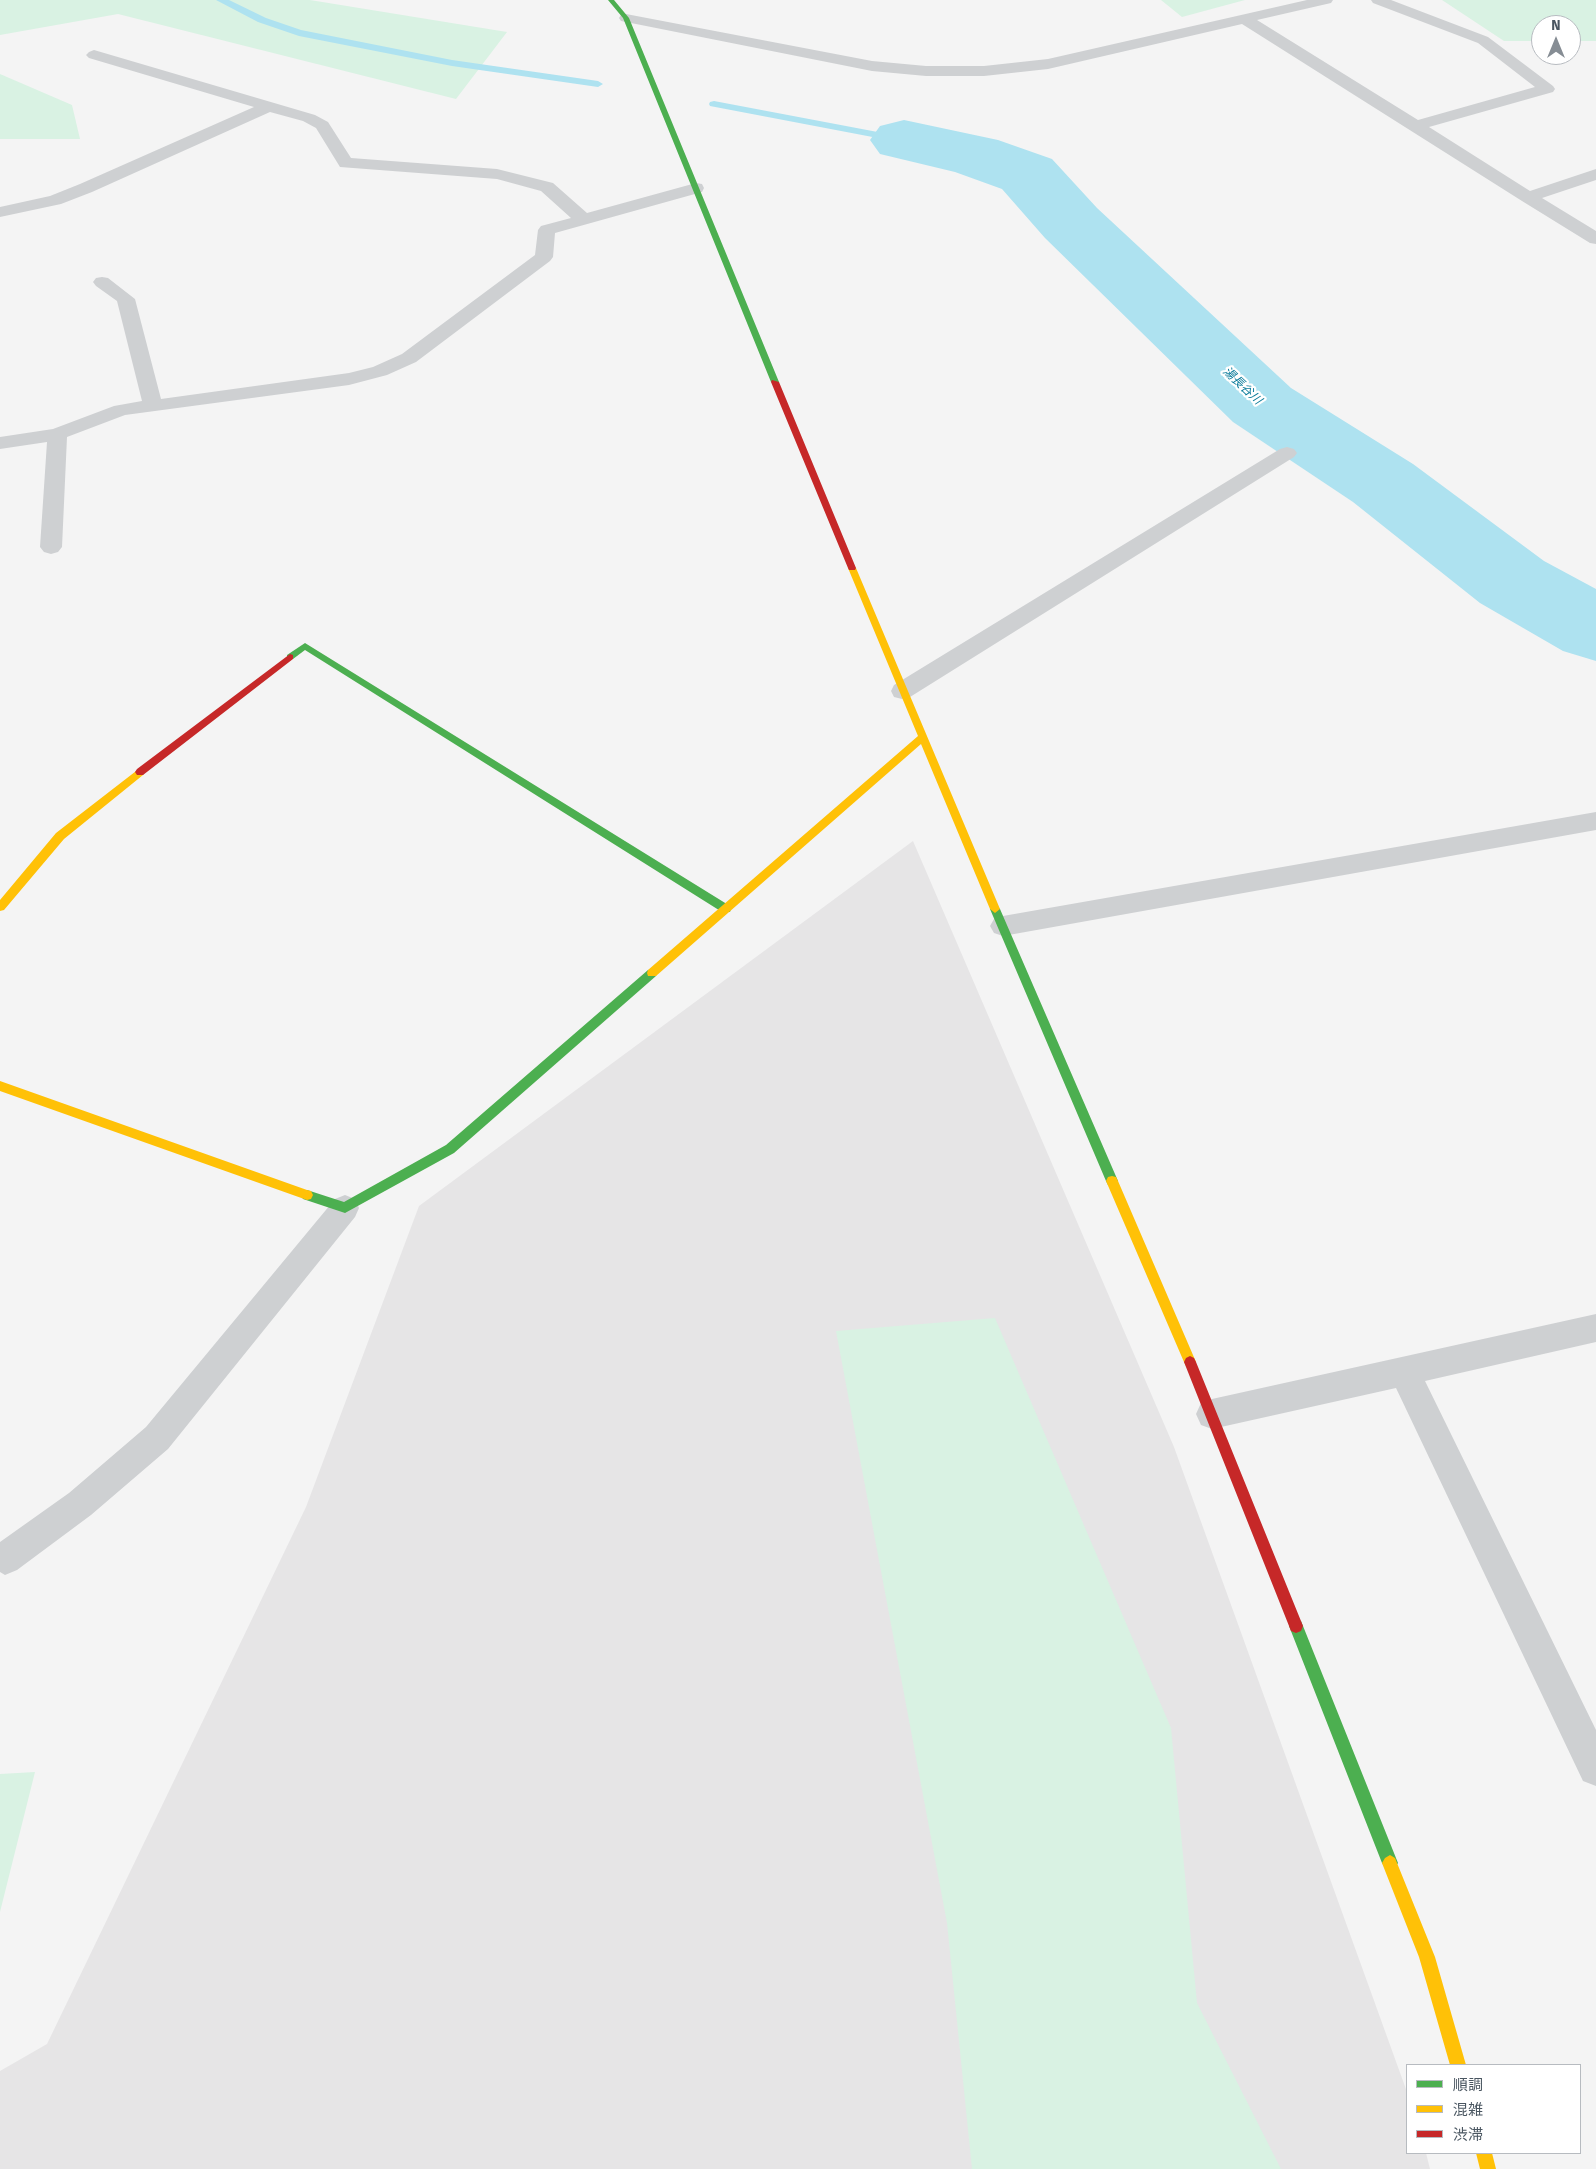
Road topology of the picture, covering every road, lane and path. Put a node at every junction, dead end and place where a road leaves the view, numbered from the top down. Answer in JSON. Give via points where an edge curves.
{"nodes":[{"id":1,"x":611,"y":0,"type":"edge"},
{"id":2,"x":1326,"y":0,"type":"edge"},
{"id":3,"x":1378,"y":0,"type":"edge"},
{"id":4,"x":626,"y":18,"type":"junction"},
{"id":5,"x":1245,"y":19,"type":"junction"},
{"id":6,"x":94,"y":55,"type":"dead end"},
{"id":7,"x":270,"y":106,"type":"junction"},
{"id":8,"x":1415,"y":126,"type":"junction"},
{"id":9,"x":1596,"y":174,"type":"edge"},
{"id":10,"x":696,"y":188,"type":"junction"},
{"id":11,"x":1528,"y":197,"type":"junction"},
{"id":12,"x":0,"y":212,"type":"edge"},
{"id":13,"x":584,"y":220,"type":"junction"},
{"id":14,"x":1596,"y":239,"type":"edge"},
{"id":15,"x":102,"y":282,"type":"dead end"},
{"id":16,"x":153,"y":406,"type":"junction"},
{"id":17,"x":57,"y":434,"type":"junction"},
{"id":18,"x":0,"y":443,"type":"edge"},
{"id":19,"x":1288,"y":453,"type":"dead end"},
{"id":20,"x":52,"y":547,"type":"dead end"},
{"id":21,"x":902,"y":690,"type":"junction"},
{"id":22,"x":922,"y":738,"type":"junction"},
{"id":23,"x":1596,"y":820,"type":"edge"},
{"id":24,"x":0,"y":907,"type":"edge"},
{"id":25,"x":726,"y":909,"type":"junction"},
{"id":26,"x":1003,"y":926,"type":"junction"},
{"id":27,"x":0,"y":1086,"type":"edge"},
{"id":28,"x":345,"y":1208,"type":"junction"},
{"id":29,"x":1596,"y":1328,"type":"edge"},
{"id":30,"x":1404,"y":1371,"type":"junction"},
{"id":31,"x":1212,"y":1414,"type":"junction"},
{"id":32,"x":5,"y":1558,"type":"dead end"},
{"id":33,"x":1596,"y":1768,"type":"edge"},
{"id":34,"x":1458,"y":2064,"type":"edge"},
{"id":35,"x":1484,"y":2154,"type":"edge"},
{"id":36,"x":1488,"y":2169,"type":"edge"}],
"edges":[{"from":1,"to":4,"type":"street"},
{"from":2,"to":5,"type":"street"},
{"from":3,"to":8,"type":"street","via":[[1483,40],[1547,88]]},
{"from":4,"to":5,"type":"street","via":[[872,66],[926,71],[984,71],[1048,64]]},
{"from":4,"to":10,"type":"street"},
{"from":5,"to":8,"type":"street"},
{"from":6,"to":7,"type":"street"},
{"from":7,"to":12,"type":"street","via":[[86,188],[55,200]]},
{"from":7,"to":13,"type":"street","via":[[322,124],[346,163],[505,176],[547,186]]},
{"from":8,"to":11,"type":"street"},
{"from":9,"to":11,"type":"street"},
{"from":10,"to":13,"type":"street"},
{"from":10,"to":21,"type":"street"},
{"from":11,"to":14,"type":"street"},
{"from":13,"to":16,"type":"street","via":[[547,230],[544,257],[410,358],[380,371],[348,379]]},
{"from":15,"to":16,"type":"street","via":[[126,298]]},
{"from":16,"to":17,"type":"street","via":[[121,410]]},
{"from":17,"to":18,"type":"street"},
{"from":17,"to":20,"type":"street"},
{"from":19,"to":21,"type":"street"},
{"from":21,"to":22,"type":"street"},
{"from":22,"to":25,"type":"street"},
{"from":22,"to":26,"type":"street"},
{"from":23,"to":26,"type":"street"},
{"from":24,"to":25,"type":"street","via":[[60,836],[117,788],[306,646]]},
{"from":25,"to":28,"type":"street","via":[[450,1149]]},
{"from":26,"to":31,"type":"street"},
{"from":27,"to":28,"type":"street"},
{"from":28,"to":32,"type":"street","via":[[157,1438],[80,1504]]},
{"from":29,"to":30,"type":"street"},
{"from":30,"to":31,"type":"street"},
{"from":30,"to":33,"type":"street"},
{"from":31,"to":34,"type":"street","via":[[1427,1957]]},
{"from":35,"to":36,"type":"street"}]}
